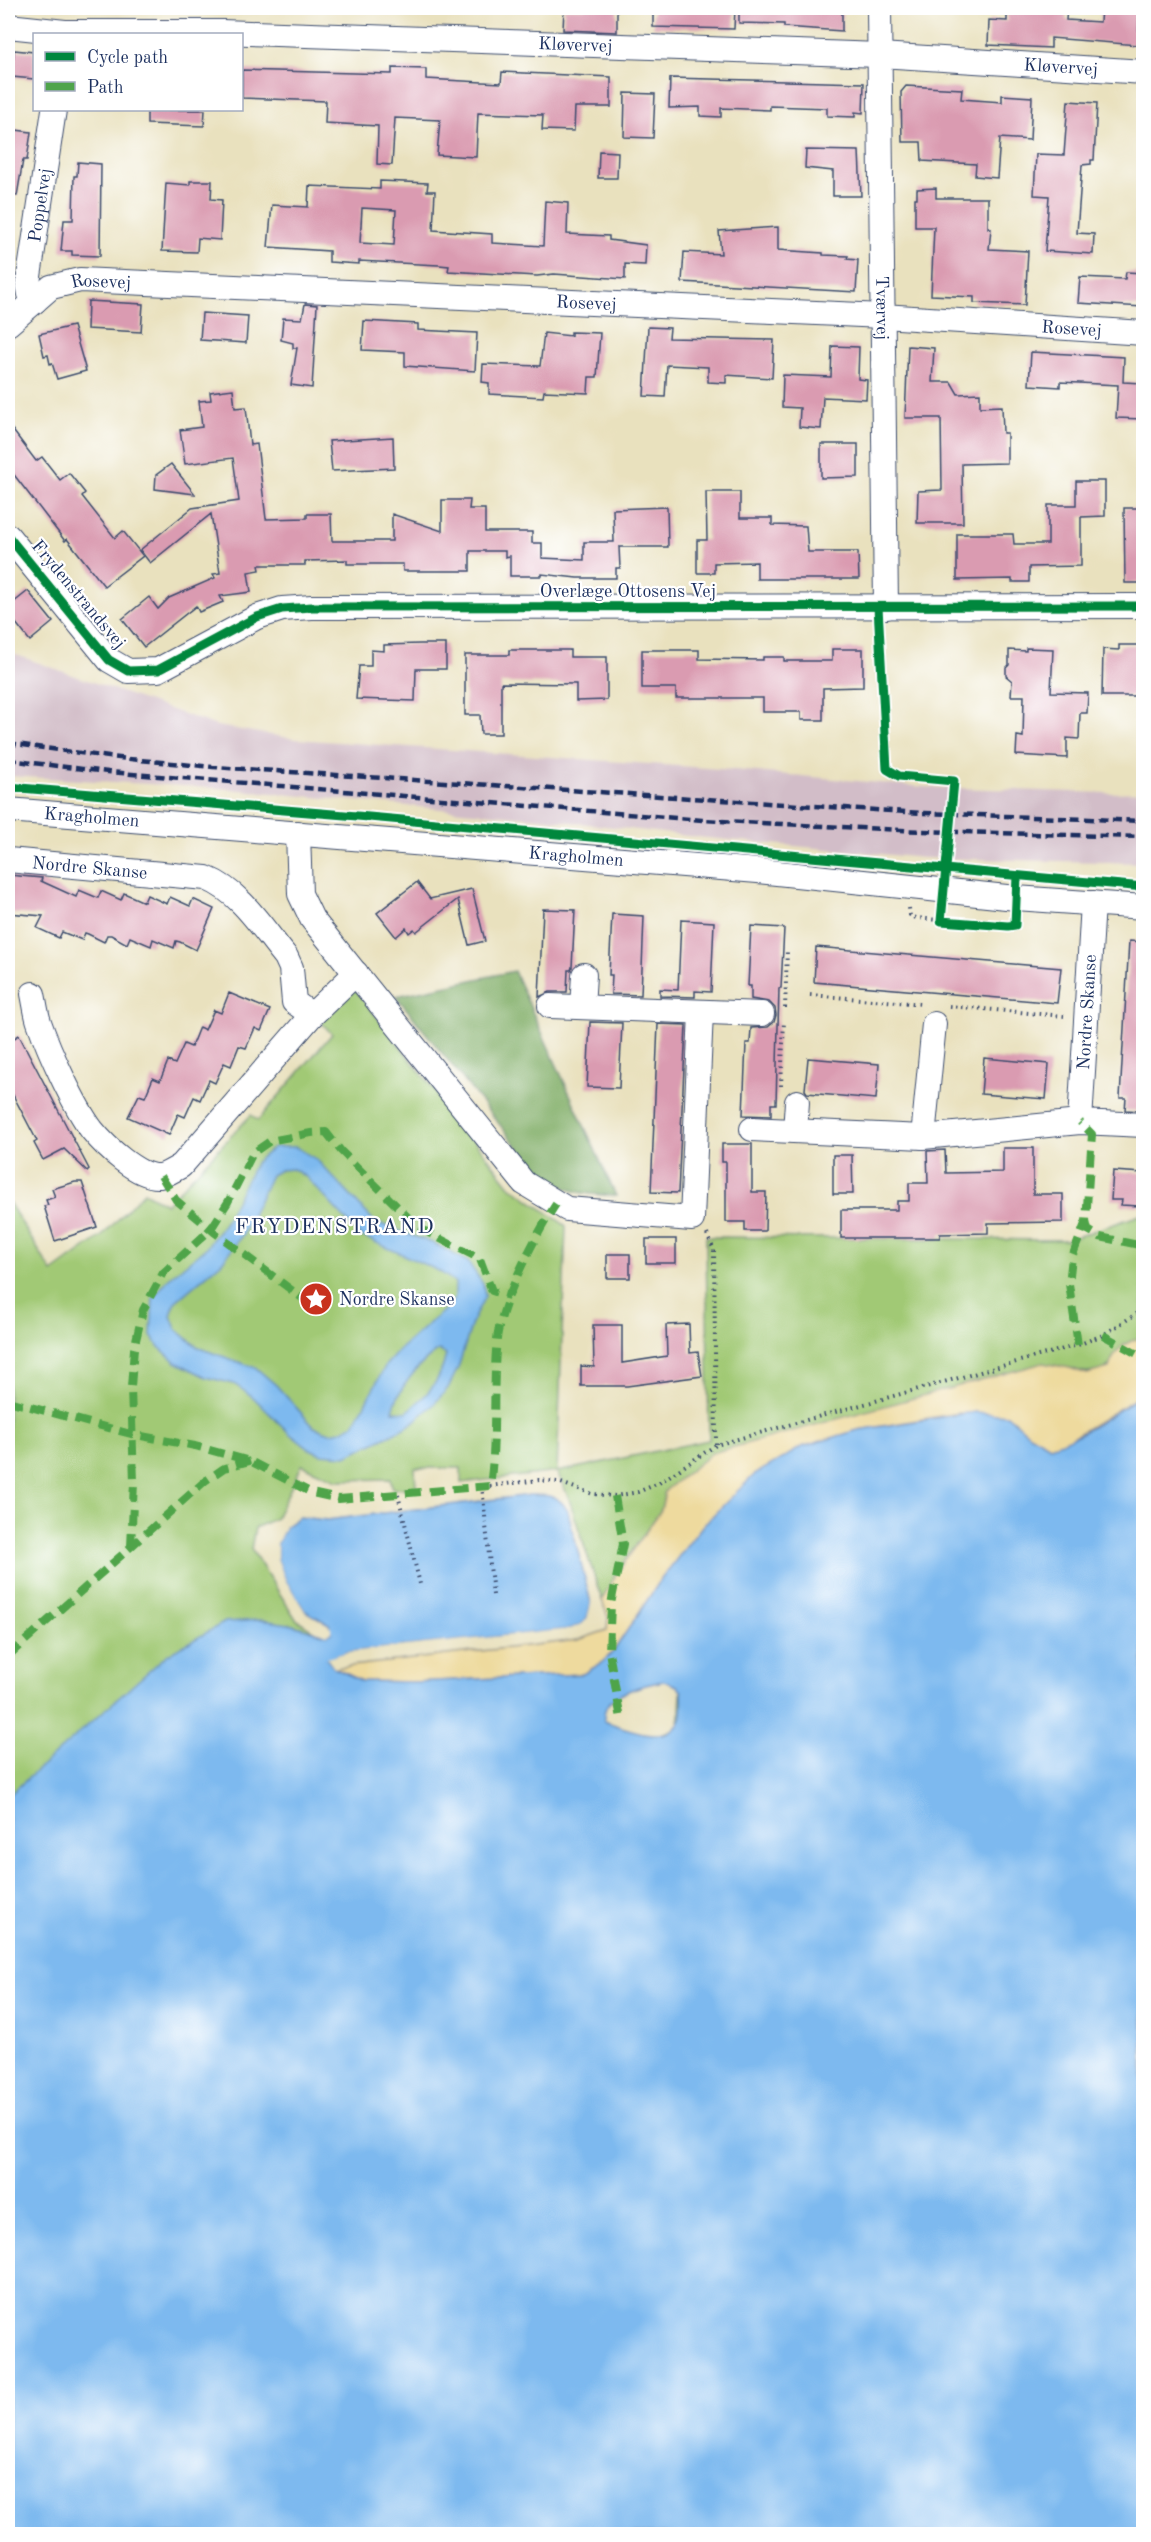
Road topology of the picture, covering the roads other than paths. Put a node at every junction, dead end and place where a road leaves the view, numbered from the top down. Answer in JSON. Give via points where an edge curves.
{"nodes":[{"id":1,"x":879,"y":8,"type":"edge"},
{"id":2,"x":8,"y":26,"type":"edge"},
{"id":3,"x":65,"y":33,"type":"edge"},
{"id":4,"x":880,"y":55,"type":"junction"},
{"id":5,"x":1143,"y":72,"type":"edge"},
{"id":6,"x":54,"y":111,"type":"edge"},
{"id":7,"x":35,"y":302,"type":"junction"},
{"id":8,"x":884,"y":316,"type":"junction"},
{"id":9,"x":8,"y":324,"type":"edge"},
{"id":10,"x":1143,"y":333,"type":"edge"},
{"id":11,"x":8,"y":536,"type":"edge"},
{"id":12,"x":1143,"y":606,"type":"edge"},
{"id":13,"x":886,"y":607,"type":"junction"},
{"id":14,"x":128,"y":671,"type":"joint"},
{"id":15,"x":8,"y":810,"type":"edge"},
{"id":16,"x":298,"y":833,"type":"junction"},
{"id":17,"x":8,"y":860,"type":"edge"},
{"id":18,"x":1093,"y":903,"type":"junction"},
{"id":19,"x":1143,"y":907,"type":"edge"},
{"id":20,"x":356,"y":973,"type":"junction"},
{"id":21,"x":584,"y":975,"type":"dead end"},
{"id":22,"x":33,"y":994,"type":"dead end"},
{"id":23,"x":550,"y":1006,"type":"dead end"},
{"id":24,"x":582,"y":1007,"type":"junction"},
{"id":25,"x":701,"y":1012,"type":"junction"},
{"id":26,"x":762,"y":1014,"type":"dead end"},
{"id":27,"x":312,"y":1015,"type":"junction"},
{"id":28,"x":934,"y":1024,"type":"dead end"},
{"id":29,"x":797,"y":1102,"type":"dead end"},
{"id":30,"x":1080,"y":1122,"type":"junction"},
{"id":31,"x":1143,"y":1125,"type":"edge"},
{"id":32,"x":752,"y":1129,"type":"dead end"},
{"id":33,"x":795,"y":1131,"type":"junction"},
{"id":34,"x":923,"y":1137,"type":"junction"}],
"edges":[{"from":1,"to":4,"type":"street","name":"Tværvej"},
{"from":2,"to":3,"type":"street","name":"Kløvervej"},
{"from":3,"to":4,"type":"street","name":"Kløvervej","via":[[222,32]]},
{"from":4,"to":5,"type":"street","name":"Kløvervej"},
{"from":4,"to":8,"type":"street","name":"Tværvej"},
{"from":6,"to":7,"type":"street","name":"Poppelvej","via":[[28,283]]},
{"from":7,"to":8,"type":"street","name":"Rosevej","via":[[51,287],[80,280]]},
{"from":7,"to":9,"type":"street"},
{"from":8,"to":10,"type":"street","name":"Rosevej"},
{"from":8,"to":13,"type":"street","name":"Tværvej"},
{"from":11,"to":14,"type":"street","name":"Frydenstrandsvej","via":[[109,660]]},
{"from":12,"to":13,"type":"street","name":"Overlæge Ottosens Vej"},
{"from":13,"to":14,"type":"street","name":"Overlæge Ottosens Vej","via":[[282,609],[225,632],[158,670]]},
{"from":15,"to":16,"type":"street","name":"Kragholmen"},
{"from":16,"to":18,"type":"street","name":"Kragholmen"},
{"from":16,"to":20,"type":"street","via":[[300,894],[312,919]]},
{"from":17,"to":27,"type":"street","name":"Nordre Skanse","via":[[206,878],[221,884],[234,894],[286,957],[294,1002]]},
{"from":18,"to":19,"type":"street","name":"Kragholmen"},
{"from":18,"to":30,"type":"street","name":"Nordre Skanse"},
{"from":20,"to":25,"type":"street","via":[[524,1183],[567,1209],[692,1219]]},
{"from":20,"to":27,"type":"street"},
{"from":21,"to":24,"type":"street"},
{"from":22,"to":27,"type":"street","via":[[38,1020],[93,1130],[128,1164],[161,1176],[181,1166]]},
{"from":23,"to":24,"type":"street"},
{"from":24,"to":25,"type":"street"},
{"from":25,"to":26,"type":"street"},
{"from":28,"to":34,"type":"street"},
{"from":29,"to":33,"type":"street"},
{"from":30,"to":31,"type":"street"},
{"from":30,"to":34,"type":"street"},
{"from":32,"to":33,"type":"street"},
{"from":33,"to":34,"type":"street"}]}
